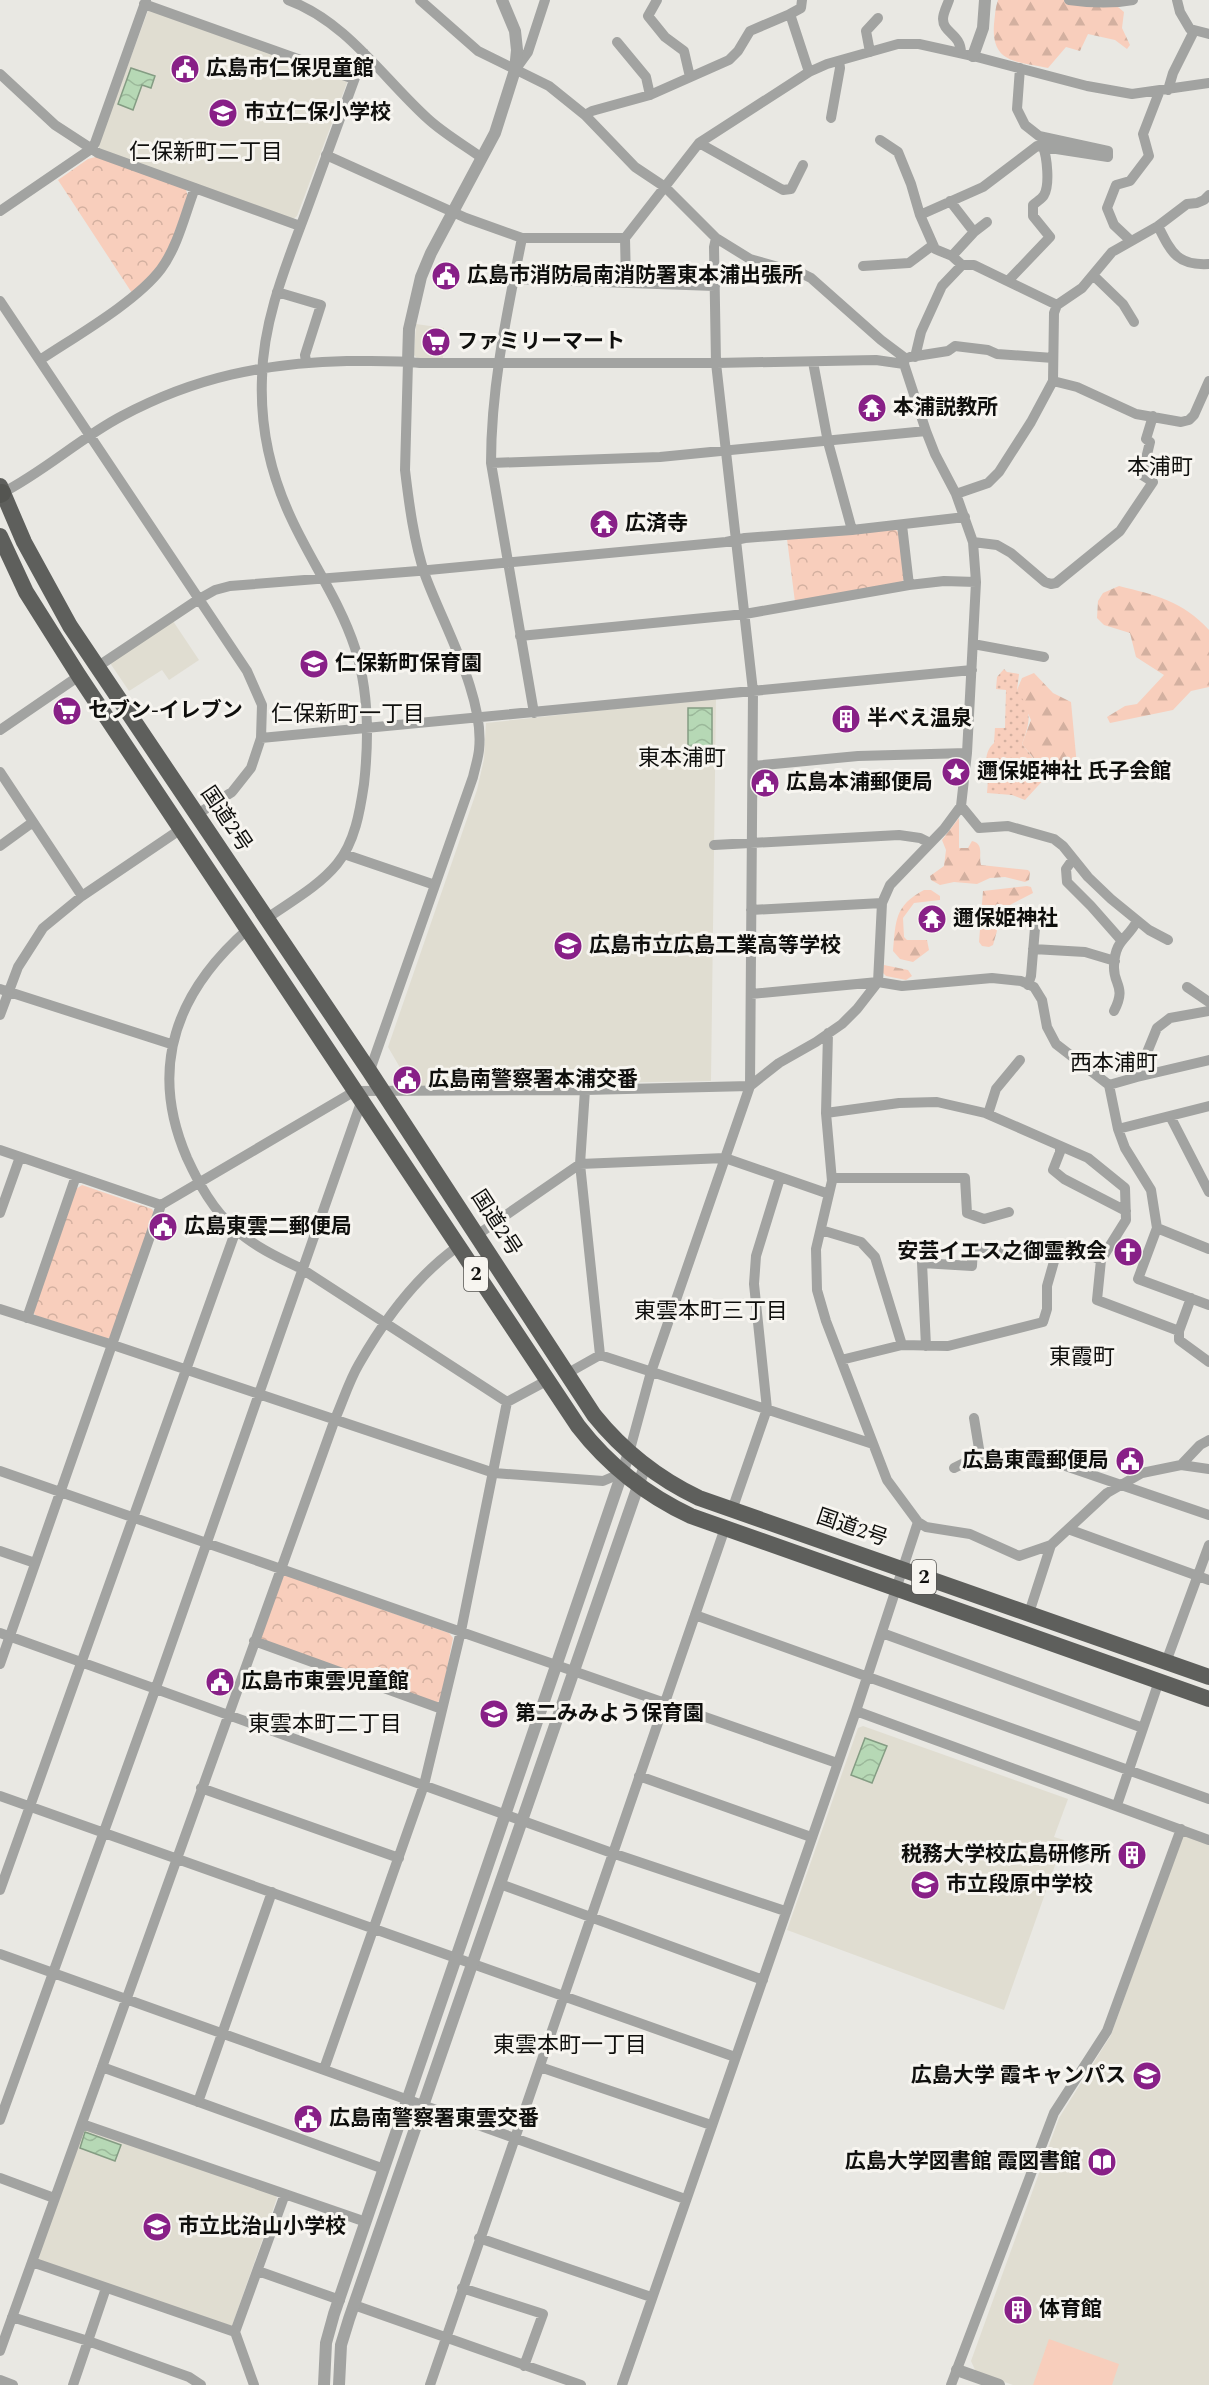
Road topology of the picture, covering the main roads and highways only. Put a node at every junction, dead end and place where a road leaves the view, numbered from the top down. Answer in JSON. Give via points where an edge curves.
{"nodes":[{"id":1,"x":1,"y":491,"type":"edge"},
{"id":2,"x":0,"y":536,"type":"edge"},
{"id":3,"x":1209,"y":1677,"type":"edge"},
{"id":4,"x":1209,"y":1699,"type":"edge"}],
"edges":[{"from":1,"to":3,"type":"highway","name":"国道2号","number":"2","via":[[46,584],[98,667],[370,1071],[594,1415],[628,1453],[688,1492],[732,1510]]},
{"from":2,"to":4,"type":"highway","name":"国道2号","number":"2","via":[[26,592],[180,829],[586,1437],[622,1473],[679,1510],[725,1528]]}]}
